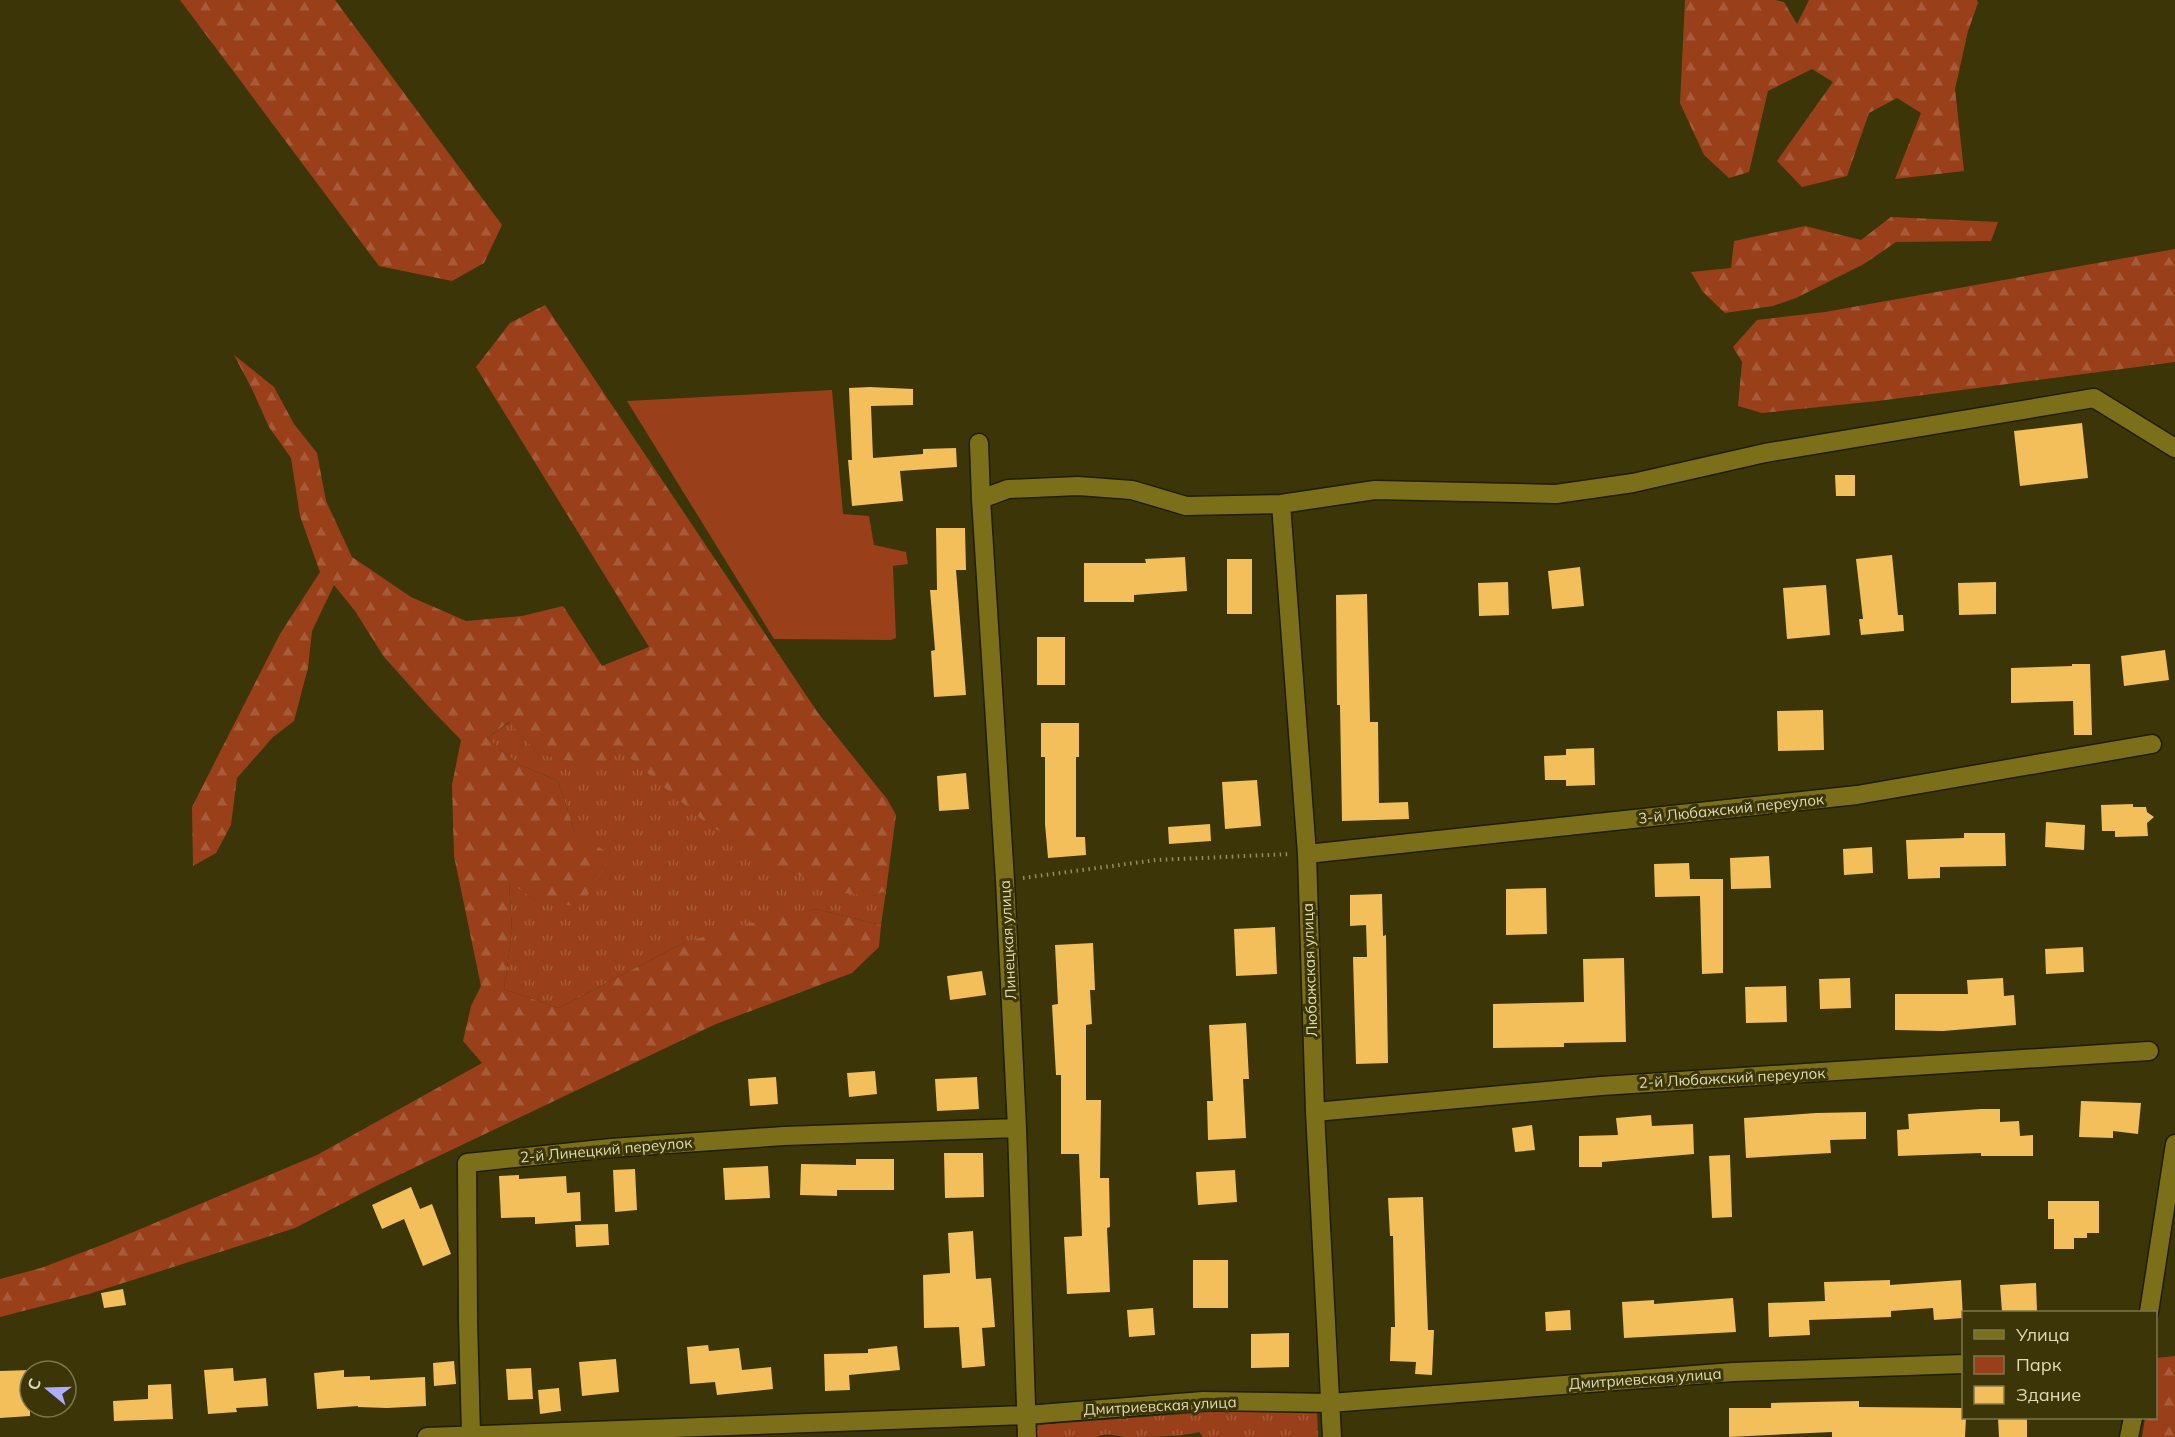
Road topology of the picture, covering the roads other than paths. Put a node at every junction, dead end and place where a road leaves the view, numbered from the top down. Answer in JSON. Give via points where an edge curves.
{"nodes":[{"id":1,"x":979,"y":443,"type":"dead end"},
{"id":2,"x":2175,"y":448,"type":"edge"},
{"id":3,"x":981,"y":499,"type":"junction"},
{"id":4,"x":1281,"y":504,"type":"junction"},
{"id":5,"x":2152,"y":744,"type":"dead end"},
{"id":6,"x":1307,"y":854,"type":"junction"},
{"id":7,"x":2149,"y":1050,"type":"dead end"},
{"id":8,"x":1315,"y":1112,"type":"junction"},
{"id":9,"x":1017,"y":1128,"type":"junction"},
{"id":10,"x":2175,"y":1144,"type":"edge"},
{"id":11,"x":2150,"y":1311,"type":"edge"},
{"id":12,"x":1962,"y":1364,"type":"edge"},
{"id":13,"x":1330,"y":1403,"type":"junction"},
{"id":14,"x":1027,"y":1415,"type":"junction"},
{"id":15,"x":2133,"y":1419,"type":"edge"},
{"id":16,"x":471,"y":1434,"type":"junction"},
{"id":17,"x":427,"y":1437,"type":"edge"},
{"id":18,"x":1028,"y":1437,"type":"edge"},
{"id":19,"x":1332,"y":1437,"type":"edge"},
{"id":20,"x":2129,"y":1437,"type":"edge"}],
"edges":[{"from":1,"to":3,"type":"street","name":"Линецкая улица"},
{"from":2,"to":4,"type":"street","via":[[2094,398],[1765,453],[1633,483],[1556,494],[1375,490]]},
{"from":3,"to":4,"type":"street","via":[[1008,489],[1078,486],[1132,490],[1186,506]]},
{"from":3,"to":9,"type":"street","name":"Линецкая улица"},
{"from":4,"to":6,"type":"street","name":"Любажская улица"},
{"from":5,"to":6,"type":"street","name":"3-й Любажский переулок","via":[[1857,795]]},
{"from":6,"to":8,"type":"street","name":"Любажская улица"},
{"from":7,"to":8,"type":"street","name":"2-й Любажский переулок","via":[[1601,1086]]},
{"from":8,"to":13,"type":"street","name":"Любажская улица"},
{"from":9,"to":14,"type":"street","name":"Линецкая улица"},
{"from":9,"to":16,"type":"street","name":"2-й Линецкий переулок","via":[[784,1136],[467,1163]]},
{"from":10,"to":11,"type":"street"},
{"from":12,"to":13,"type":"street","name":"Дмитриевская улица","via":[[1733,1372]]},
{"from":13,"to":14,"type":"street","name":"Дмитриевская улица","via":[[1203,1401]]},
{"from":13,"to":19,"type":"street","name":"Любажская улица"},
{"from":14,"to":16,"type":"street","name":"Дмитриевская улица"},
{"from":14,"to":18,"type":"street","name":"Линецкая улица"},
{"from":15,"to":20,"type":"street"},
{"from":16,"to":17,"type":"street","name":"Дмитриевская улица"}]}
